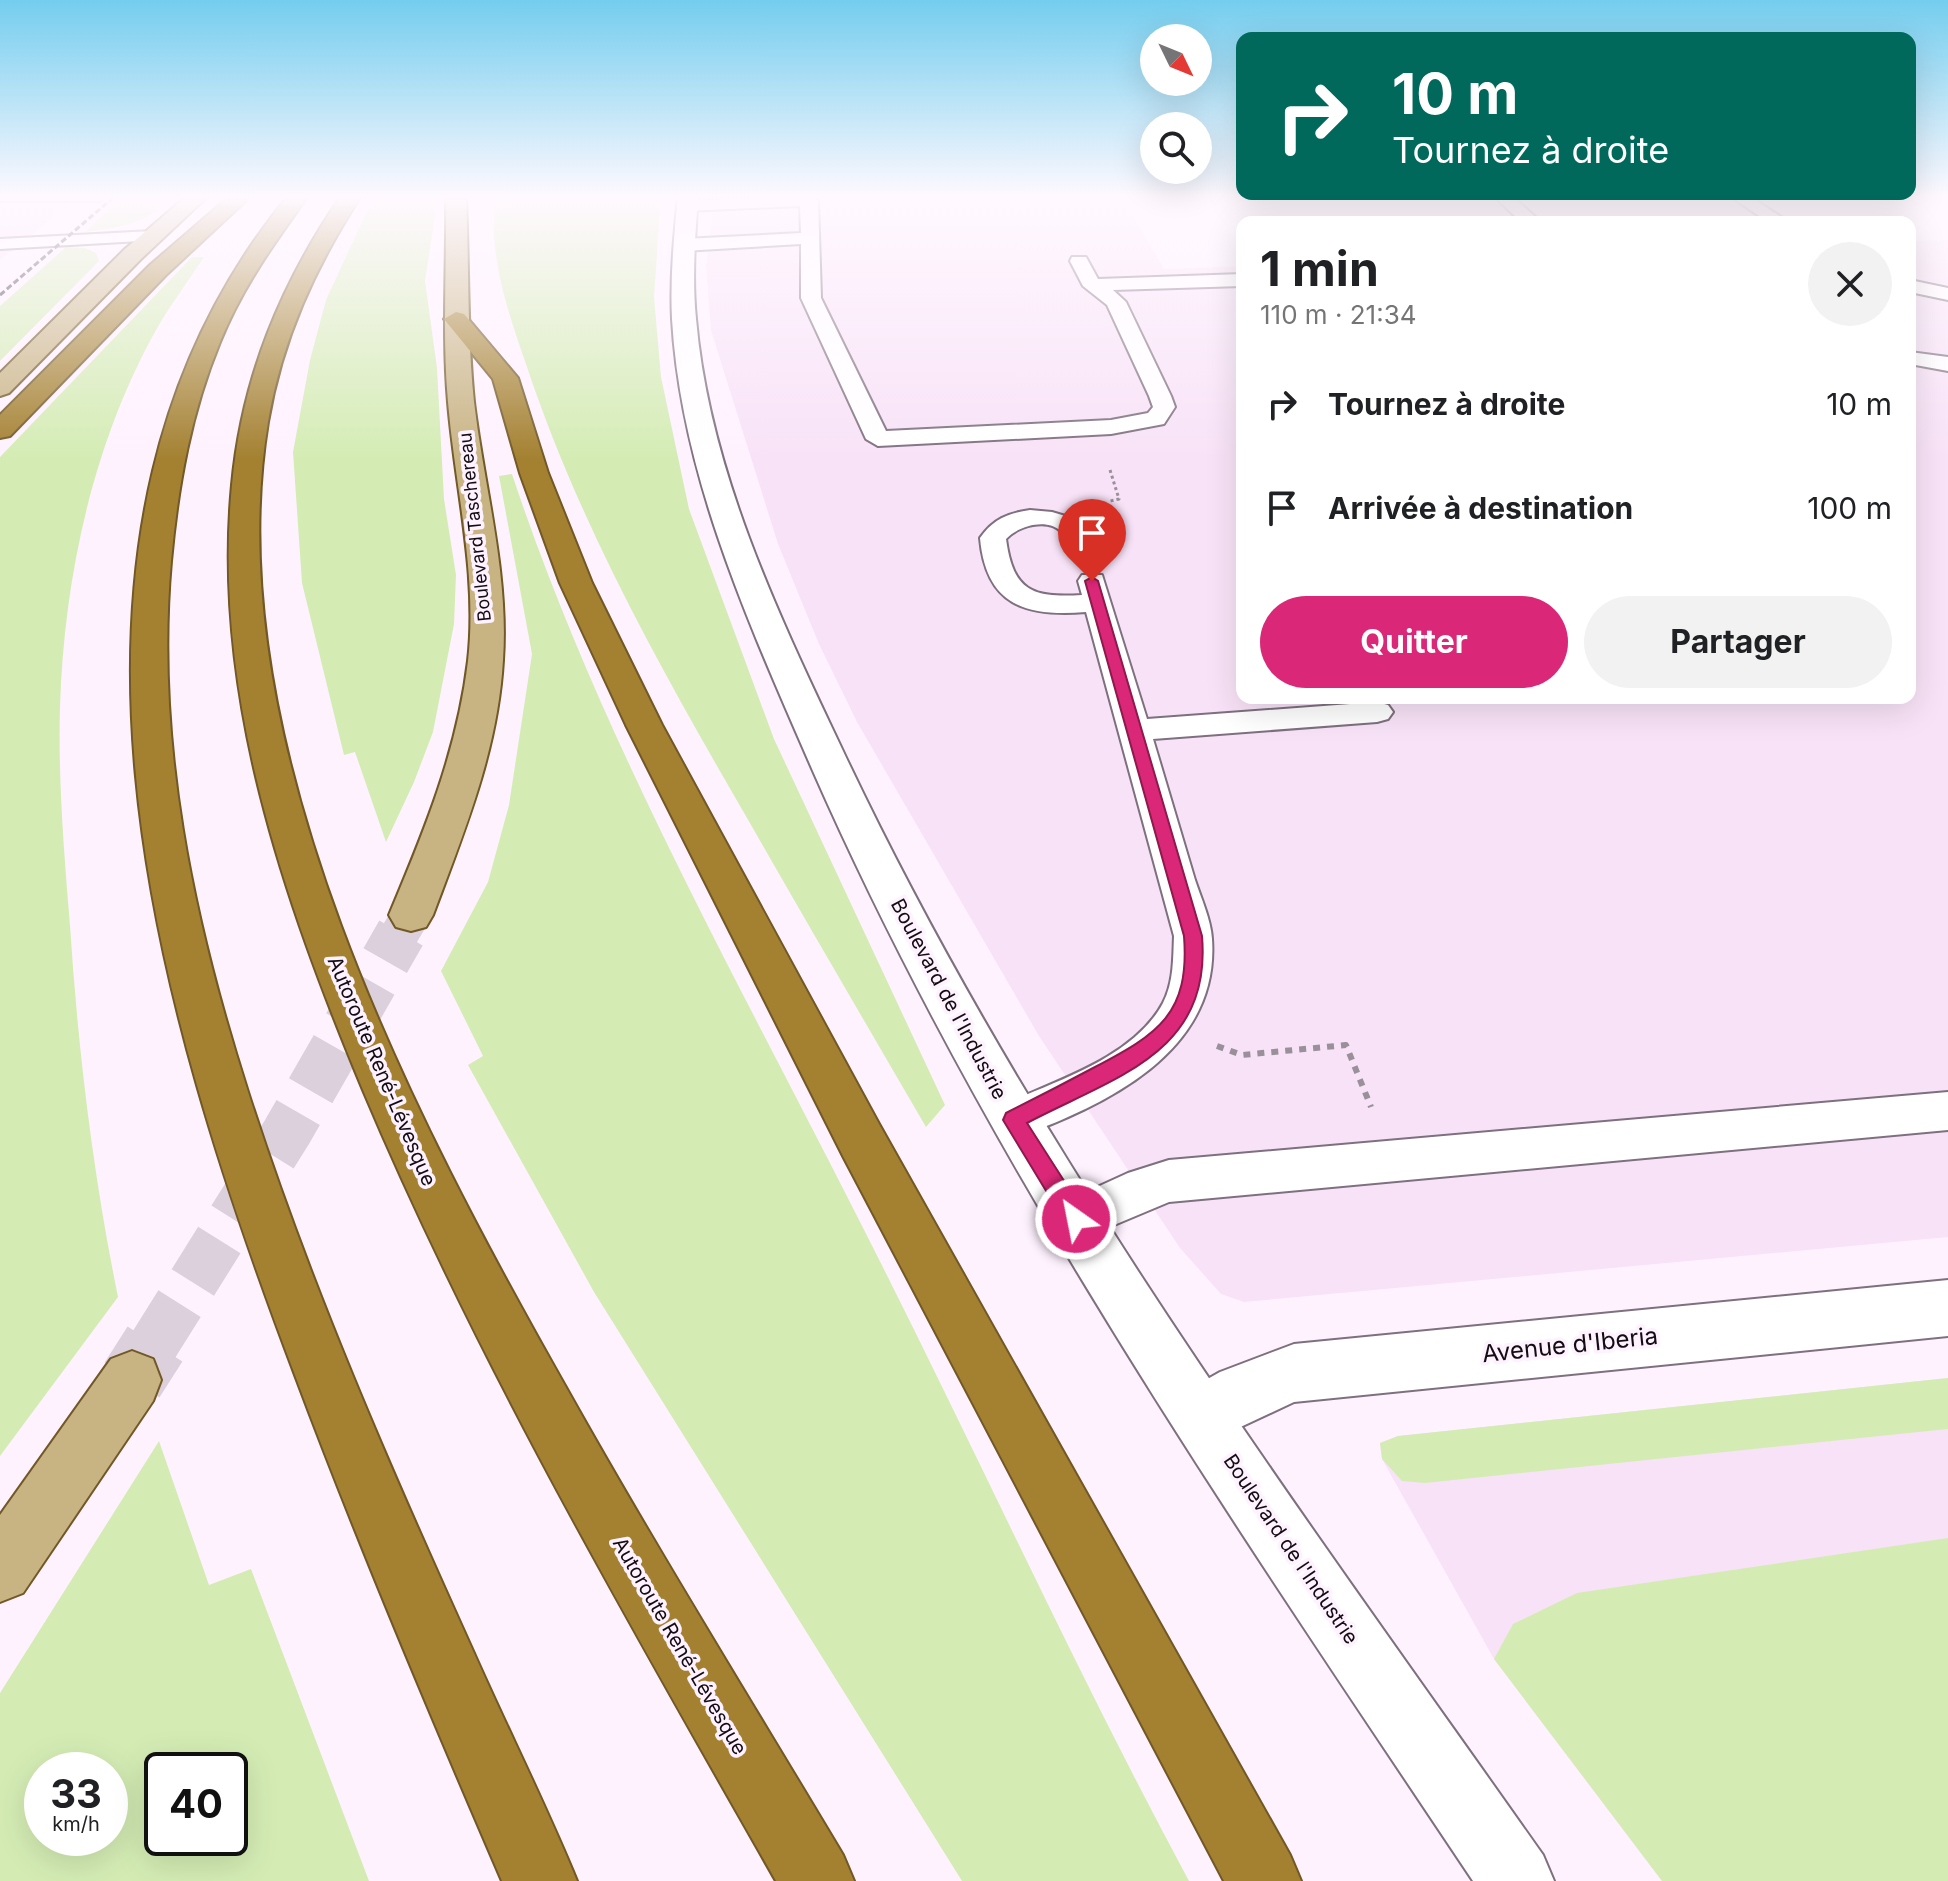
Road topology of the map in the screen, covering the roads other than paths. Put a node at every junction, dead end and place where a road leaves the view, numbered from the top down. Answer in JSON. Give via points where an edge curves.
{"nodes":[{"id":1,"x":104,"y":284,"type":"edge"},
{"id":2,"x":144,"y":284,"type":"edge"},
{"id":3,"x":236,"y":284,"type":"edge"},
{"id":4,"x":298,"y":284,"type":"edge"},
{"id":5,"x":456,"y":284,"type":"edge"},
{"id":6,"x":685,"y":284,"type":"edge"},
{"id":7,"x":811,"y":284,"type":"edge"},
{"id":8,"x":1129,"y":284,"type":"edge"},
{"id":9,"x":1093,"y":285,"type":"joint"},
{"id":10,"x":1916,"y":287,"type":"edge"},
{"id":11,"x":1948,"y":294,"type":"edge"},
{"id":12,"x":456,"y":319,"type":"junction"},
{"id":13,"x":1916,"y":359,"type":"edge"},
{"id":14,"x":1948,"y":364,"type":"edge"},
{"id":15,"x":0,"y":388,"type":"edge"},
{"id":16,"x":0,"y":430,"type":"edge"},
{"id":17,"x":1081,"y":544,"type":"dead end"},
{"id":18,"x":1377,"y":712,"type":"dead end"},
{"id":19,"x":1134,"y":730,"type":"junction"},
{"id":20,"x":411,"y":915,"type":"tunnel mouth"},
{"id":21,"x":1948,"y":1111,"type":"edge"},
{"id":22,"x":1013,"y":1120,"type":"junction"},
{"id":23,"x":1076,"y":1219,"type":"junction"},
{"id":24,"x":1948,"y":1308,"type":"edge"},
{"id":25,"x":132,"y":1380,"type":"tunnel mouth"},
{"id":26,"x":1202,"y":1415,"type":"junction"},
{"id":27,"x":0,"y":1570,"type":"edge"},
{"id":28,"x":540,"y":1881,"type":"edge"},
{"id":29,"x":817,"y":1881,"type":"edge"},
{"id":30,"x":1264,"y":1881,"type":"edge"},
{"id":31,"x":1517,"y":1881,"type":"edge"}],
"edges":[{"from":1,"to":15,"type":"main road"},
{"from":2,"to":16,"type":"highway"},
{"from":3,"to":28,"type":"highway","via":[[187,389],[152,565],[147,689],[151,755],[189,971],[271,1243],[355,1456]]},
{"from":4,"to":29,"type":"highway","name":"Autoroute René-Lévesque","via":[[260,385],[245,509],[245,583],[254,670],[279,793],[345,990],[424,1175],[611,1529]]},
{"from":5,"to":12,"type":"main road","name":"Boulevard Taschereau"},
{"from":6,"to":22,"type":"street","name":"Boulevard de l'Industrie","via":[[684,329],[694,387],[744,566],[837,785]]},
{"from":7,"to":9,"type":"lane","via":[[811,298],[878,439],[1136,425],[1156,419],[1164,407],[1116,302]]},
{"from":8,"to":9,"type":"lane"},
{"from":10,"to":11,"type":"lane"},
{"from":12,"to":20,"type":"main road","name":"Boulevard Taschereau","via":[[461,400],[484,568],[486,658],[477,725],[458,796]]},
{"from":12,"to":30,"type":"highway","via":[[505,378],[576,583],[651,739],[883,1181]]},
{"from":13,"to":14,"type":"lane"},
{"from":17,"to":19,"type":"lane","via":[[1073,527],[1035,516],[1009,523],[993,538],[1001,581],[1016,595],[1051,604],[1095,591]]},
{"from":18,"to":19,"type":"lane"},
{"from":19,"to":22,"type":"lane","via":[[1193,936],[1195,969],[1186,1002],[1151,1048]]},
{"from":21,"to":23,"type":"lane","via":[[1179,1180],[1144,1188]]},
{"from":22,"to":23,"type":"street","name":"Boulevard de l'Industrie"},
{"from":23,"to":26,"type":"street","name":"Boulevard de l'Industrie"},
{"from":24,"to":26,"type":"street","name":"Avenue d'Iberia","via":[[1294,1373]]},
{"from":25,"to":27,"type":"main road"},
{"from":26,"to":31,"type":"street","name":"Boulevard de l'Industrie"}]}
